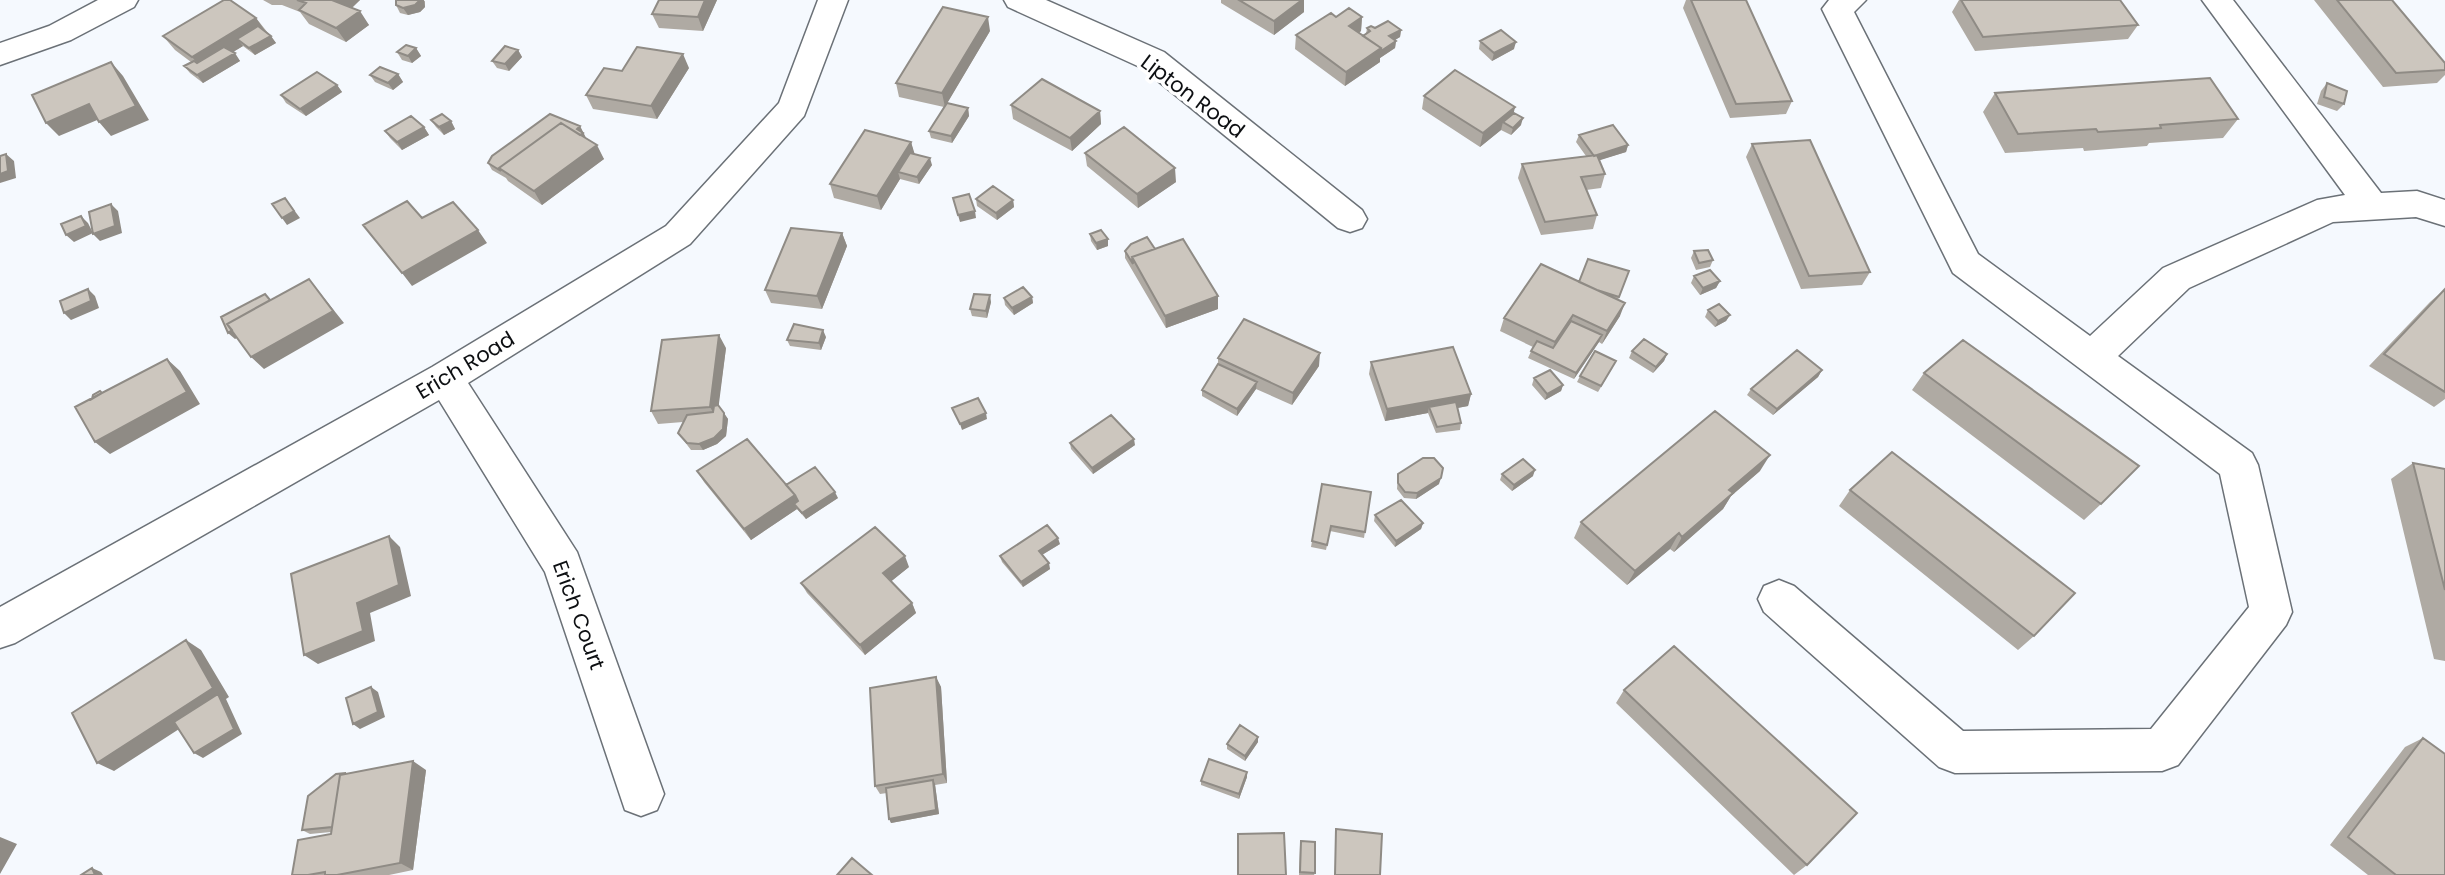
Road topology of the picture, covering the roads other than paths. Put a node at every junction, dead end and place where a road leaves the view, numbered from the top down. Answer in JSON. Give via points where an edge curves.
{"nodes":[{"id":1,"x":123,"y":0,"type":"edge"},
{"id":2,"x":833,"y":0,"type":"edge"},
{"id":3,"x":1019,"y":0,"type":"edge"},
{"id":4,"x":2217,"y":0,"type":"edge"},
{"id":5,"x":1834,"y":3,"type":"edge"},
{"id":6,"x":0,"y":54,"type":"edge"},
{"id":7,"x":2372,"y":207,"type":"junction"},
{"id":8,"x":2445,"y":213,"type":"edge"},
{"id":9,"x":1350,"y":219,"type":"dead end"},
{"id":10,"x":2092,"y":357,"type":"junction"},
{"id":11,"x":445,"y":378,"type":"junction"},
{"id":12,"x":1779,"y":599,"type":"dead end"},
{"id":13,"x":0,"y":629,"type":"edge"},
{"id":14,"x":641,"y":794,"type":"dead end"}],
"edges":[{"from":1,"to":6,"type":"street","via":[[60,33]]},
{"from":2,"to":11,"type":"street","name":"Erich Road","via":[[793,108],[678,235]]},
{"from":3,"to":9,"type":"street","name":"Lipton Road","via":[[1153,60]]},
{"from":4,"to":7,"type":"street"},
{"from":5,"to":10,"type":"street","via":[[1965,263]]},
{"from":7,"to":8,"type":"street","via":[[2417,204]]},
{"from":7,"to":10,"type":"street","via":[[2329,209],[2176,278]]},
{"from":10,"to":12,"type":"street","via":[[2238,465],[2271,612],[2162,750],[1955,751]]},
{"from":11,"to":13,"type":"street","name":"Erich Road"},
{"from":11,"to":14,"type":"street","name":"Erich Court","via":[[564,565]]}]}
